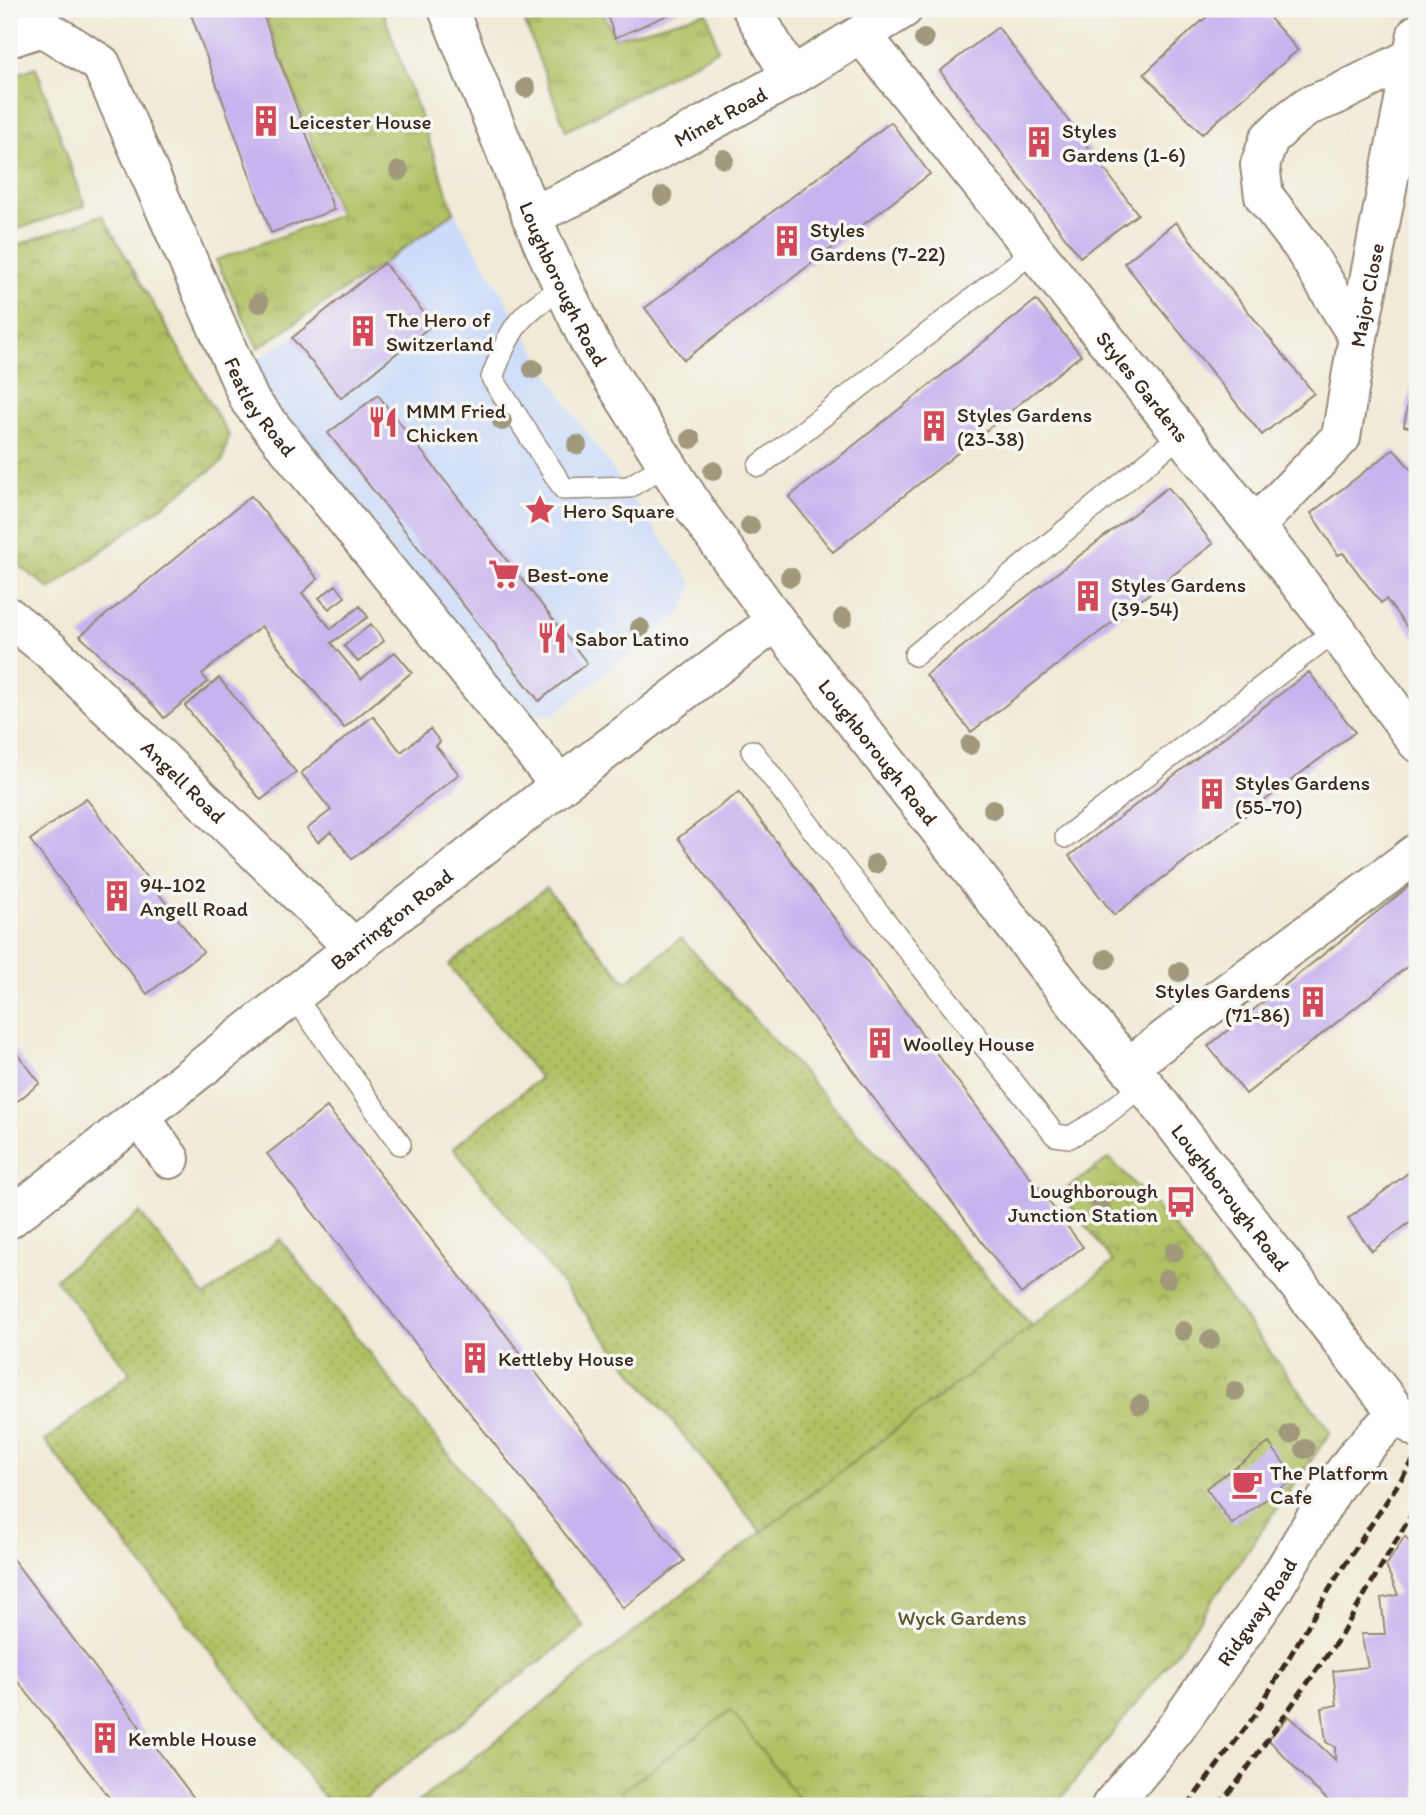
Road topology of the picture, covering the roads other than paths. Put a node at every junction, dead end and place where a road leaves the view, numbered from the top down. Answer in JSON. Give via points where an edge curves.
{"nodes":[{"id":1,"x":448,"y":9,"type":"edge"},
{"id":2,"x":752,"y":9,"type":"edge"},
{"id":3,"x":903,"y":9,"type":"edge"},
{"id":4,"x":862,"y":35,"type":"junction"},
{"id":5,"x":9,"y":38,"type":"edge"},
{"id":6,"x":1415,"y":45,"type":"edge"},
{"id":7,"x":791,"y":77,"type":"junction"},
{"id":8,"x":531,"y":216,"type":"junction"},
{"id":9,"x":1035,"y":250,"type":"junction"},
{"id":10,"x":563,"y":286,"type":"junction"},
{"id":11,"x":1358,"y":337,"type":"junction"},
{"id":12,"x":1182,"y":434,"type":"junction"},
{"id":13,"x":667,"y":464,"type":"junction"},
{"id":14,"x":759,"y":466,"type":"dead end"},
{"id":15,"x":1255,"y":526,"type":"junction"},
{"id":16,"x":9,"y":617,"type":"edge"},
{"id":17,"x":776,"y":621,"type":"junction"},
{"id":18,"x":1336,"y":630,"type":"junction"},
{"id":19,"x":915,"y":654,"type":"dead end"},
{"id":20,"x":1417,"y":742,"type":"edge"},
{"id":21,"x":752,"y":751,"type":"dead end"},
{"id":22,"x":560,"y":785,"type":"junction"},
{"id":23,"x":1066,"y":837,"type":"dead end"},
{"id":24,"x":1417,"y":853,"type":"edge"},
{"id":25,"x":354,"y":948,"type":"junction"},
{"id":26,"x":294,"y":996,"type":"junction"},
{"id":27,"x":1137,"y":1075,"type":"junction"},
{"id":28,"x":140,"y":1117,"type":"junction"},
{"id":29,"x":400,"y":1144,"type":"dead end"},
{"id":30,"x":170,"y":1159,"type":"dead end"},
{"id":31,"x":9,"y":1219,"type":"edge"},
{"id":32,"x":1407,"y":1420,"type":"edge"},
{"id":33,"x":1111,"y":1806,"type":"edge"}],
"edges":[{"from":1,"to":8,"type":"street","name":"Loughborough Road"},
{"from":2,"to":7,"type":"street"},
{"from":3,"to":4,"type":"street","name":"Minet Road"},
{"from":4,"to":7,"type":"street","name":"Minet Road"},
{"from":4,"to":9,"type":"street","name":"Styles Gardens"},
{"from":5,"to":22,"type":"street","name":"Featley Road","via":[[42,27],[101,64],[250,401]]},
{"from":6,"to":11,"type":"street","name":"Major Close"},
{"from":6,"to":11,"type":"street","via":[[1288,121],[1269,139],[1260,165],[1264,195],[1302,246]]},
{"from":7,"to":8,"type":"street","name":"Minet Road"},
{"from":8,"to":10,"type":"street","name":"Loughborough Road"},
{"from":9,"to":12,"type":"street","name":"Styles Gardens"},
{"from":9,"to":14,"type":"lane"},
{"from":10,"to":13,"type":"street","name":"Loughborough Road","via":[[590,343]]},
{"from":10,"to":13,"type":"lane","via":[[519,322],[492,378],[564,489],[629,487]]},
{"from":11,"to":15,"type":"street","name":"Major Close","via":[[1341,437]]},
{"from":12,"to":15,"type":"street","name":"Styles Gardens"},
{"from":12,"to":19,"type":"lane"},
{"from":13,"to":17,"type":"street","name":"Loughborough Road"},
{"from":15,"to":18,"type":"street","name":"Styles Gardens"},
{"from":16,"to":25,"type":"street","name":"Angell Road","via":[[50,650]]},
{"from":17,"to":22,"type":"street","name":"Barrington Road"},
{"from":17,"to":27,"type":"street","name":"Loughborough Road"},
{"from":18,"to":20,"type":"street","name":"Styles Gardens"},
{"from":18,"to":23,"type":"lane"},
{"from":21,"to":27,"type":"lane","via":[[1055,1135],[1070,1137],[1099,1120]]},
{"from":22,"to":25,"type":"street","name":"Barrington Road"},
{"from":24,"to":27,"type":"street","via":[[1180,1027]]},
{"from":25,"to":26,"type":"street","name":"Barrington Road"},
{"from":26,"to":28,"type":"street","name":"Barrington Road"},
{"from":26,"to":29,"type":"lane"},
{"from":27,"to":32,"type":"street","name":"Loughborough Road"},
{"from":28,"to":30,"type":"street"},
{"from":28,"to":31,"type":"street","name":"Barrington Road"},
{"from":32,"to":33,"type":"street","name":"Ridgway Road","via":[[1357,1455],[1272,1591],[1175,1729]]}]}
